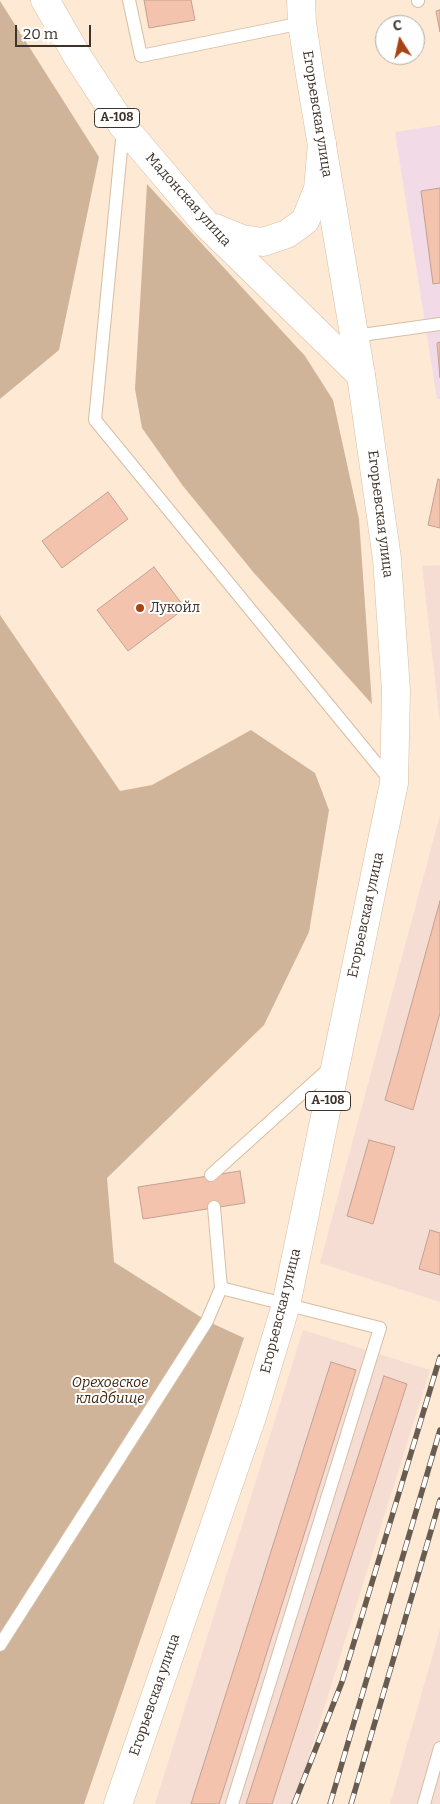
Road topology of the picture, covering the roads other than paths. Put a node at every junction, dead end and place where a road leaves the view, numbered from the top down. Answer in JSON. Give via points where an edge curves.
{"nodes":[{"id":1,"x":45,"y":0,"type":"edge"},
{"id":2,"x":129,"y":0,"type":"edge"},
{"id":3,"x":301,"y":12,"type":"edge"},
{"id":4,"x":123,"y":126,"type":"junction"},
{"id":5,"x":322,"y":143,"type":"junction"},
{"id":6,"x":206,"y":224,"type":"junction"},
{"id":7,"x":440,"y":324,"type":"edge"},
{"id":8,"x":355,"y":336,"type":"junction"},
{"id":9,"x":361,"y":375,"type":"junction"},
{"id":10,"x":394,"y":783,"type":"junction"},
{"id":11,"x":336,"y":1063,"type":"junction"},
{"id":12,"x":211,"y":1175,"type":"dead end"},
{"id":13,"x":214,"y":1207,"type":"dead end"},
{"id":14,"x":221,"y":1288,"type":"junction"},
{"id":15,"x":286,"y":1305,"type":"junction"},
{"id":16,"x":0,"y":1645,"type":"edge"},
{"id":17,"x":440,"y":1748,"type":"edge"},
{"id":18,"x":118,"y":1804,"type":"edge"},
{"id":19,"x":232,"y":1804,"type":"edge"},
{"id":20,"x":424,"y":1804,"type":"edge"}],
"edges":[{"from":1,"to":4,"type":"main road","name":"Мадонская улица","number":"А-108"},
{"from":2,"to":3,"type":"lane","via":[[141,56]]},
{"from":3,"to":5,"type":"main road","name":"Егорьевская улица"},
{"from":4,"to":6,"type":"main road","name":"Мадонская улица","number":"А-108"},
{"from":4,"to":10,"type":"lane","via":[[95,420]]},
{"from":5,"to":6,"type":"main road","via":[[318,189],[305,221],[287,234],[263,242],[242,239]]},
{"from":5,"to":8,"type":"main road","name":"Егорьевская улица"},
{"from":6,"to":9,"type":"main road","name":"Мадонская улица","number":"А-108"},
{"from":7,"to":8,"type":"lane"},
{"from":8,"to":9,"type":"main road","name":"Егорьевская улица"},
{"from":9,"to":10,"type":"main road","name":"Егорьевская улица","number":"А-108","via":[[387,559],[396,691]]},
{"from":10,"to":11,"type":"main road","name":"Егорьевская улица","number":"А-108"},
{"from":11,"to":12,"type":"lane"},
{"from":11,"to":15,"type":"main road","name":"Егорьевская улица","number":"А-108"},
{"from":13,"to":14,"type":"lane"},
{"from":14,"to":15,"type":"lane"},
{"from":14,"to":16,"type":"lane","via":[[207,1321]]},
{"from":15,"to":18,"type":"main road","name":"Егорьевская улица","number":"А-108","via":[[252,1417]]},
{"from":15,"to":19,"type":"lane","via":[[380,1328]]},
{"from":17,"to":20,"type":"lane"}]}
